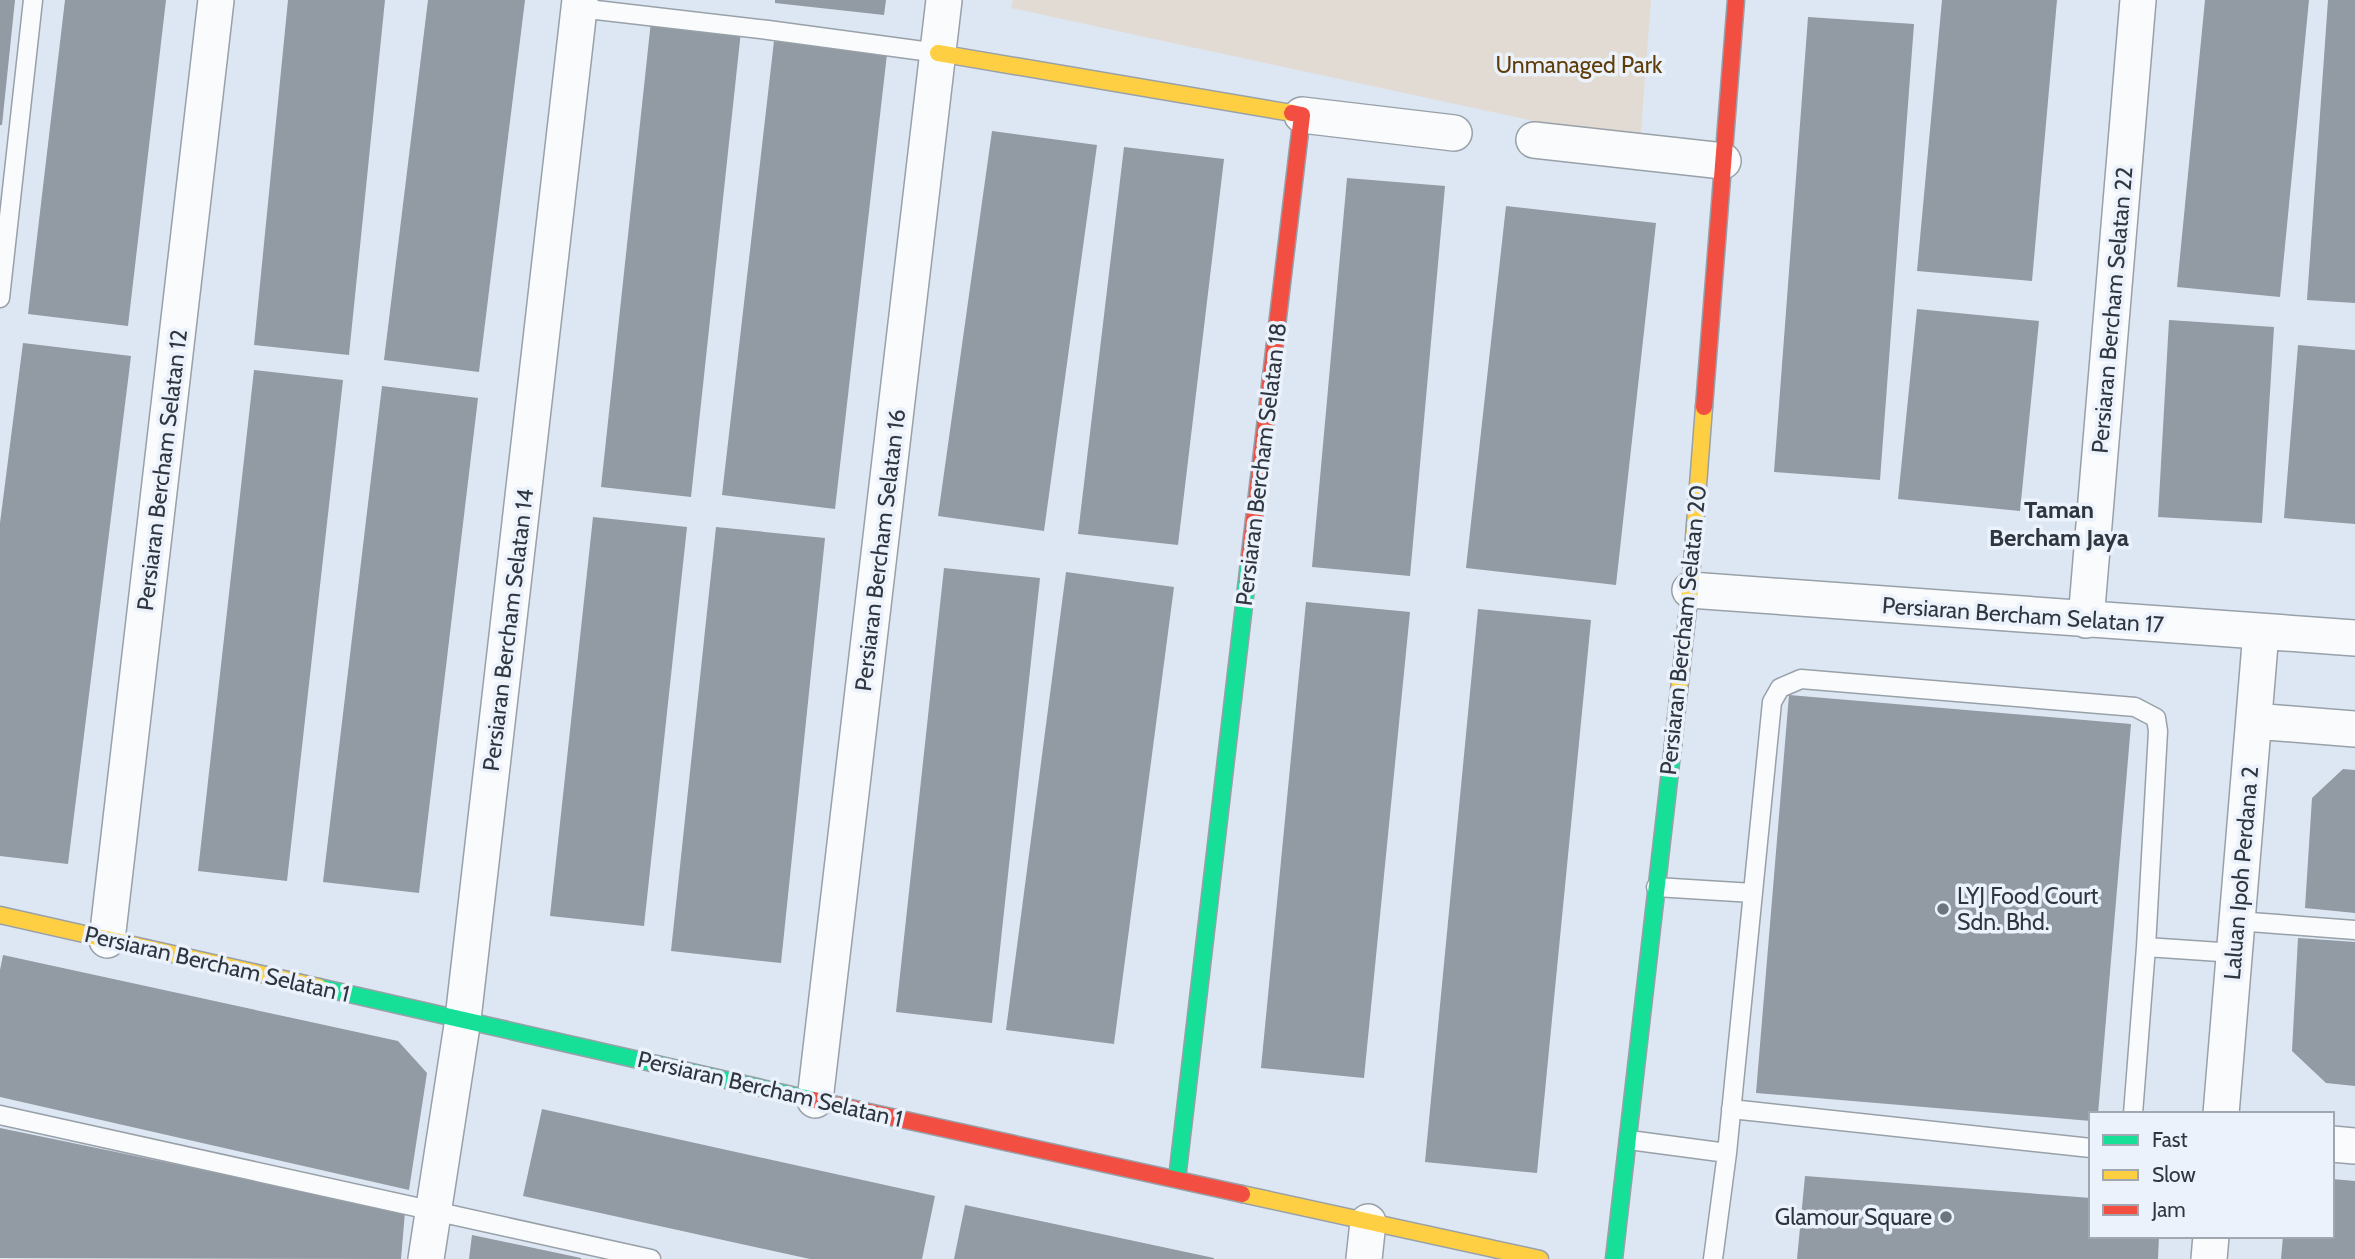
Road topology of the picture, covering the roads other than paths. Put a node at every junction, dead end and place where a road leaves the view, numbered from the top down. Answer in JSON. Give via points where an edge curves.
{"nodes":[{"id":1,"x":33,"y":0,"type":"edge"},
{"id":2,"x":216,"y":0,"type":"edge"},
{"id":3,"x":944,"y":0,"type":"edge"},
{"id":4,"x":1736,"y":0,"type":"edge"},
{"id":5,"x":2137,"y":0,"type":"edge"},
{"id":6,"x":580,"y":4,"type":"edge"},
{"id":7,"x":938,"y":53,"type":"junction"},
{"id":8,"x":1302,"y":115,"type":"junction"},
{"id":9,"x":1454,"y":133,"type":"dead end"},
{"id":10,"x":1534,"y":140,"type":"dead end"},
{"id":11,"x":1723,"y":160,"type":"junction"},
{"id":12,"x":0,"y":298,"type":"edge"},
{"id":13,"x":1690,"y":590,"type":"junction"},
{"id":14,"x":2086,"y":620,"type":"junction"},
{"id":15,"x":2261,"y":632,"type":"junction"},
{"id":16,"x":2355,"y":638,"type":"edge"},
{"id":17,"x":2254,"y":721,"type":"junction"},
{"id":18,"x":2355,"y":729,"type":"edge"},
{"id":19,"x":1656,"y":887,"type":"junction"},
{"id":20,"x":1753,"y":893,"type":"junction"},
{"id":21,"x":0,"y":915,"type":"edge"},
{"id":22,"x":2355,"y":930,"type":"edge"},
{"id":23,"x":2236,"y":937,"type":"junction"},
{"id":24,"x":107,"y":940,"type":"junction"},
{"id":25,"x":2146,"y":947,"type":"junction"},
{"id":26,"x":463,"y":1019,"type":"junction"},
{"id":27,"x":815,"y":1100,"type":"junction"},
{"id":28,"x":1731,"y":1110,"type":"junction"},
{"id":29,"x":2133,"y":1112,"type":"edge"},
{"id":30,"x":2221,"y":1112,"type":"edge"},
{"id":31,"x":0,"y":1115,"type":"edge"},
{"id":32,"x":1629,"y":1140,"type":"junction"},
{"id":33,"x":2334,"y":1144,"type":"edge"},
{"id":34,"x":2355,"y":1146,"type":"edge"},
{"id":35,"x":2089,"y":1148,"type":"edge"},
{"id":36,"x":1727,"y":1153,"type":"junction"},
{"id":37,"x":1177,"y":1179,"type":"junction"},
{"id":38,"x":433,"y":1211,"type":"junction"},
{"id":39,"x":1368,"y":1222,"type":"junction"},
{"id":40,"x":2211,"y":1238,"type":"edge"},
{"id":41,"x":426,"y":1259,"type":"edge"},
{"id":42,"x":651,"y":1259,"type":"edge"},
{"id":43,"x":1364,"y":1259,"type":"edge"},
{"id":44,"x":1540,"y":1259,"type":"edge"},
{"id":45,"x":1614,"y":1259,"type":"edge"},
{"id":46,"x":1713,"y":1259,"type":"edge"},
{"id":47,"x":2209,"y":1259,"type":"edge"}],
"edges":[{"from":1,"to":12,"type":"lane"},
{"from":2,"to":24,"type":"street","name":"Persiaran Bercham Selatan 12"},
{"from":3,"to":7,"type":"street","name":"Persiaran Bercham Selatan 16"},
{"from":4,"to":11,"type":"street","name":"Persiaran Bercham Selatan 20"},
{"from":5,"to":14,"type":"street","name":"Persiaran Bercham Selatan 22"},
{"from":6,"to":7,"type":"lane"},
{"from":6,"to":26,"type":"street","name":"Persiaran Bercham Selatan 14"},
{"from":7,"to":8,"type":"street"},
{"from":7,"to":27,"type":"street","name":"Persiaran Bercham Selatan 16"},
{"from":8,"to":9,"type":"street"},
{"from":8,"to":37,"type":"street","name":"Persiaran Bercham Selatan 18"},
{"from":10,"to":11,"type":"street"},
{"from":11,"to":13,"type":"street","name":"Persiaran Bercham Selatan 20"},
{"from":13,"to":14,"type":"street","name":"Persiaran Bercham Selatan 17"},
{"from":13,"to":19,"type":"street","name":"Persiaran Bercham Selatan 20"},
{"from":14,"to":15,"type":"street","name":"Persiaran Bercham Selatan 17"},
{"from":15,"to":16,"type":"street","name":"Persiaran Bercham Selatan 17"},
{"from":15,"to":17,"type":"street","name":"Laluan Ipoh Perdana 2"},
{"from":17,"to":18,"type":"street"},
{"from":17,"to":23,"type":"street","name":"Laluan Ipoh Perdana 2"},
{"from":19,"to":20,"type":"lane"},
{"from":19,"to":32,"type":"street","name":"Persiaran Bercham Selatan 20"},
{"from":20,"to":25,"type":"lane","via":[[1772,702],[1780,688],[1801,679],[2135,707],[2156,718],[2158,731]]},
{"from":20,"to":28,"type":"lane"},
{"from":21,"to":24,"type":"street","name":"Persiaran Bercham Selatan 1"},
{"from":22,"to":23,"type":"lane"},
{"from":23,"to":25,"type":"lane"},
{"from":23,"to":30,"type":"street","name":"Laluan Ipoh Perdana 2"},
{"from":24,"to":26,"type":"street","name":"Persiaran Bercham Selatan 1"},
{"from":25,"to":29,"type":"lane"},
{"from":26,"to":27,"type":"street","name":"Persiaran Bercham Selatan 1"},
{"from":26,"to":38,"type":"street","name":"Persiaran Bercham Selatan 14"},
{"from":27,"to":37,"type":"street","name":"Persiaran Bercham Selatan 1"},
{"from":28,"to":35,"type":"lane"},
{"from":28,"to":36,"type":"lane"},
{"from":31,"to":38,"type":"lane"},
{"from":32,"to":36,"type":"lane"},
{"from":32,"to":45,"type":"street","name":"Persiaran Bercham Selatan 20"},
{"from":33,"to":34,"type":"street"},
{"from":36,"to":46,"type":"lane"},
{"from":37,"to":39,"type":"street","name":"Persiaran Bercham Selatan 1"},
{"from":38,"to":41,"type":"street","name":"Persiaran Bercham Selatan 14"},
{"from":38,"to":42,"type":"lane"},
{"from":39,"to":43,"type":"street"},
{"from":39,"to":44,"type":"street","name":"Persiaran Bercham Selatan 1"},
{"from":40,"to":47,"type":"street"}]}
